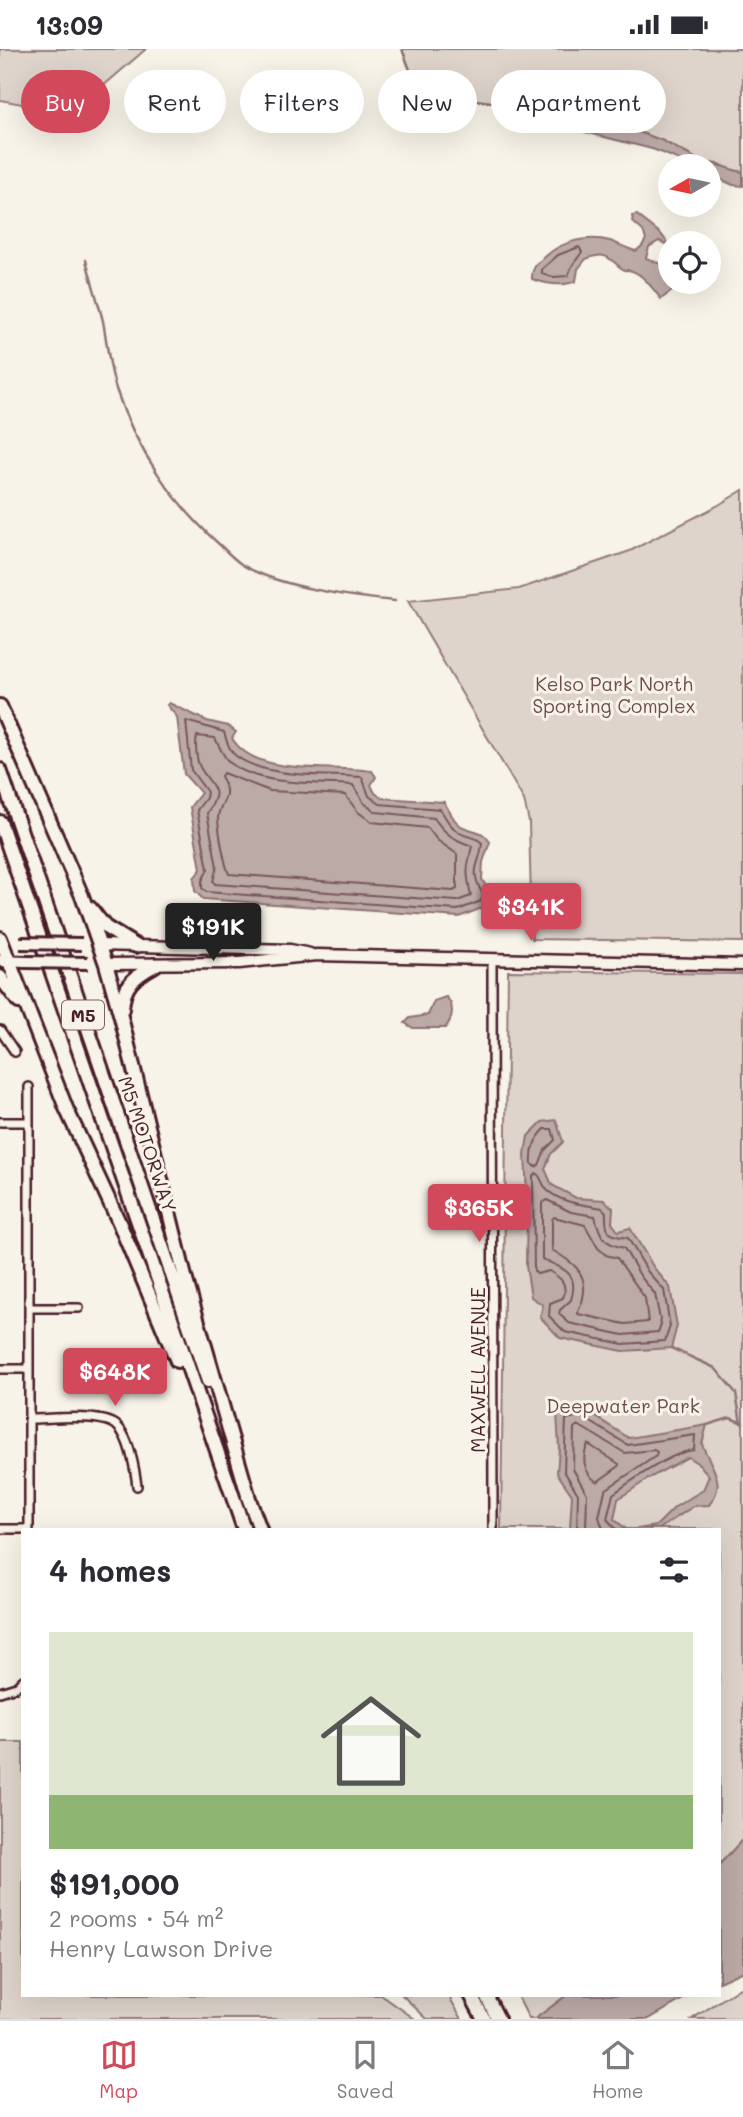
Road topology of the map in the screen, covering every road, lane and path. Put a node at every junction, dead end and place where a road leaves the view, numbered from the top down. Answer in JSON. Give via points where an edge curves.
{"nodes":[{"id":1,"x":0,"y":706,"type":"edge"},
{"id":2,"x":0,"y":770,"type":"edge"},
{"id":3,"x":0,"y":822,"type":"edge"},
{"id":4,"x":82,"y":896,"type":"junction"},
{"id":5,"x":1,"y":941,"type":"edge"},
{"id":6,"x":98,"y":945,"type":"junction"},
{"id":7,"x":136,"y":946,"type":"junction"},
{"id":8,"x":317,"y":955,"type":"junction"},
{"id":9,"x":492,"y":958,"type":"junction"},
{"id":10,"x":4,"y":962,"type":"edge"},
{"id":11,"x":106,"y":964,"type":"junction"},
{"id":12,"x":155,"y":965,"type":"junction"},
{"id":13,"x":743,"y":965,"type":"edge"},
{"id":14,"x":0,"y":977,"type":"edge"},
{"id":15,"x":29,"y":1017,"type":"junction"},
{"id":16,"x":121,"y":1017,"type":"junction"},
{"id":17,"x":0,"y":1030,"type":"edge"},
{"id":18,"x":15,"y":1052,"type":"dead end"},
{"id":19,"x":29,"y":1087,"type":"dead end"},
{"id":20,"x":0,"y":1122,"type":"edge"},
{"id":21,"x":29,"y":1122,"type":"junction"},
{"id":22,"x":29,"y":1308,"type":"junction"},
{"id":23,"x":79,"y":1308,"type":"dead end"},
{"id":24,"x":0,"y":1369,"type":"edge"},
{"id":25,"x":29,"y":1369,"type":"junction"},
{"id":26,"x":29,"y":1419,"type":"junction"},
{"id":27,"x":224,"y":1476,"type":"junction"},
{"id":28,"x":137,"y":1486,"type":"dead end"},
{"id":29,"x":250,"y":1502,"type":"junction"},
{"id":30,"x":29,"y":1528,"type":"edge"},
{"id":31,"x":244,"y":1528,"type":"edge"},
{"id":32,"x":260,"y":1528,"type":"edge"},
{"id":33,"x":493,"y":1528,"type":"edge"},
{"id":34,"x":0,"y":1529,"type":"edge"},
{"id":35,"x":21,"y":1529,"type":"edge"},
{"id":36,"x":21,"y":1682,"type":"edge"},
{"id":37,"x":0,"y":1692,"type":"edge"},
{"id":38,"x":472,"y":1997,"type":"edge"},
{"id":39,"x":487,"y":1997,"type":"edge"},
{"id":40,"x":484,"y":2019,"type":"edge"},
{"id":41,"x":498,"y":2019,"type":"edge"}],
"edges":[{"from":1,"to":4,"type":"highway"},
{"from":2,"to":29,"type":"highway","name":"M5 MOTORWAY","number":"M5"},
{"from":3,"to":27,"type":"highway","name":"M5 MOTORWAY","number":"M5"},
{"from":4,"to":6,"type":"highway"},
{"from":4,"to":7,"type":"highway","via":[[105,927]]},
{"from":5,"to":6,"type":"main road","bridge":true},
{"from":5,"to":10,"type":"highway"},
{"from":6,"to":7,"type":"main road"},
{"from":6,"to":11,"type":"highway"},
{"from":7,"to":8,"type":"main road","via":[[290,950]]},
{"from":8,"to":9,"type":"main road"},
{"from":8,"to":12,"type":"main road"},
{"from":9,"to":13,"type":"main road"},
{"from":9,"to":33,"type":"street","name":"MAXWELL AVENUE"},
{"from":10,"to":11,"type":"main road","bridge":true},
{"from":10,"to":15,"type":"highway"},
{"from":11,"to":12,"type":"main road"},
{"from":11,"to":16,"type":"highway"},
{"from":12,"to":16,"type":"highway","via":[[128,983]]},
{"from":14,"to":15,"type":"highway"},
{"from":15,"to":27,"type":"highway"},
{"from":16,"to":29,"type":"highway","via":[[185,1277]]},
{"from":17,"to":18,"type":"street"},
{"from":19,"to":21,"type":"street"},
{"from":20,"to":21,"type":"street"},
{"from":21,"to":22,"type":"street"},
{"from":22,"to":23,"type":"street"},
{"from":22,"to":25,"type":"street"},
{"from":24,"to":25,"type":"street"},
{"from":25,"to":26,"type":"street"},
{"from":26,"to":28,"type":"street","via":[[113,1423],[135,1466]]},
{"from":26,"to":30,"type":"street"},
{"from":27,"to":31,"type":"highway","name":"M5 MOTORWAY","number":"M5"},
{"from":29,"to":32,"type":"highway","name":"M5 MOTORWAY","number":"M5"},
{"from":34,"to":35,"type":"street"},
{"from":36,"to":37,"type":"street"},
{"from":38,"to":40,"type":"highway"},
{"from":39,"to":41,"type":"highway"}]}
